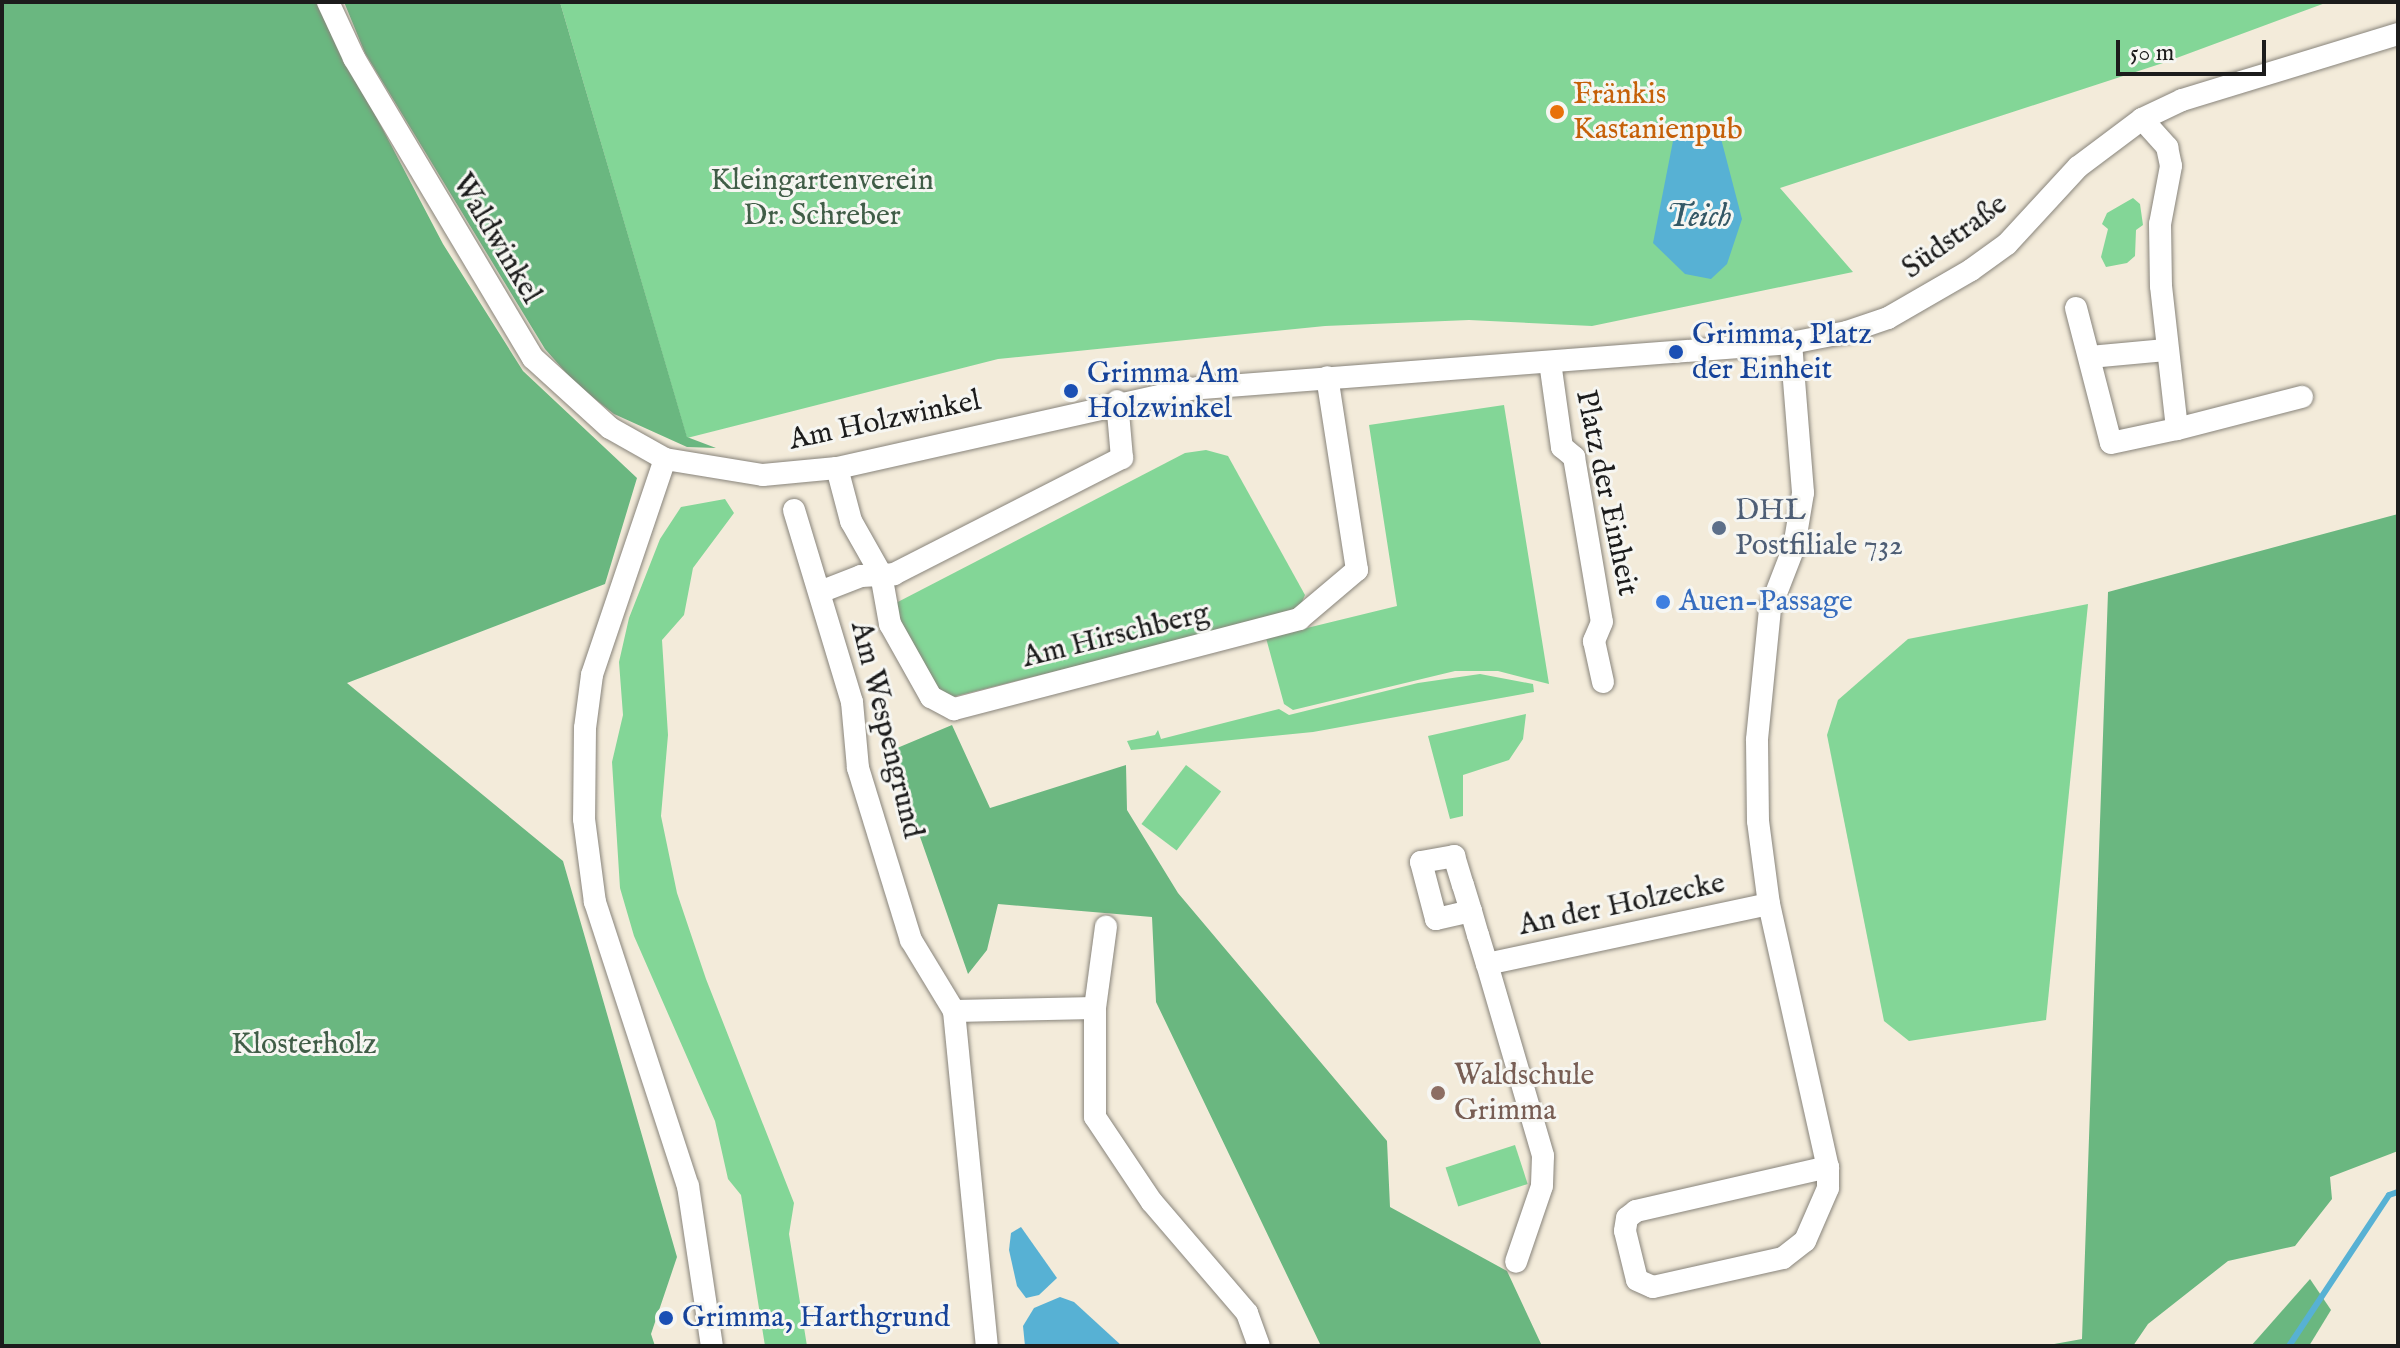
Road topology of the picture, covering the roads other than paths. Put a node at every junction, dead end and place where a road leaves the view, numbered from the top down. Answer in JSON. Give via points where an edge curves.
{"nodes":[{"id":1,"x":328,"y":2,"type":"edge"},
{"id":2,"x":2398,"y":34,"type":"edge"},
{"id":3,"x":2142,"y":119,"type":"junction"},
{"id":4,"x":2076,"y":308,"type":"dead end"},
{"id":5,"x":1791,"y":343,"type":"junction"},
{"id":6,"x":2166,"y":350,"type":"junction"},
{"id":7,"x":2090,"y":357,"type":"junction"},
{"id":8,"x":1550,"y":362,"type":"junction"},
{"id":9,"x":1327,"y":377,"type":"junction"},
{"id":10,"x":2302,"y":397,"type":"dead end"},
{"id":11,"x":1117,"y":401,"type":"junction"},
{"id":12,"x":2177,"y":429,"type":"junction"},
{"id":13,"x":665,"y":459,"type":"junction"},
{"id":14,"x":837,"y":468,"type":"junction"},
{"id":15,"x":794,"y":510,"type":"dead end"},
{"id":16,"x":881,"y":574,"type":"junction"},
{"id":17,"x":820,"y":592,"type":"junction"},
{"id":18,"x":1603,"y":682,"type":"dead end"},
{"id":19,"x":1769,"y":904,"type":"junction"},
{"id":20,"x":1471,"y":911,"type":"dead end"},
{"id":21,"x":1106,"y":927,"type":"dead end"},
{"id":22,"x":1487,"y":964,"type":"junction"},
{"id":23,"x":1095,"y":1008,"type":"junction"},
{"id":24,"x":954,"y":1011,"type":"junction"},
{"id":25,"x":1828,"y":1167,"type":"junction"},
{"id":26,"x":1516,"y":1262,"type":"dead end"},
{"id":27,"x":712,"y":1346,"type":"edge"},
{"id":28,"x":987,"y":1346,"type":"edge"},
{"id":29,"x":1259,"y":1346,"type":"edge"}],
"edges":[{"from":1,"to":13,"type":"street","name":"Waldwinkel","via":[[354,58],[533,358],[566,394],[610,428]]},
{"from":2,"to":3,"type":"street","name":"Südstraße","via":[[2182,100]]},
{"from":3,"to":5,"type":"street","name":"Südstraße","via":[[2078,167],[2007,244],[1946,287],[1888,318]]},
{"from":3,"to":6,"type":"street","via":[[2167,147],[2171,166],[2160,224]]},
{"from":4,"to":7,"type":"street"},
{"from":5,"to":8,"type":"street","name":"Südstraße"},
{"from":5,"to":19,"type":"street","name":"An der Holzecke","via":[[1803,493],[1794,547],[1770,609],[1757,740],[1758,821]]},
{"from":6,"to":7,"type":"street"},
{"from":6,"to":12,"type":"street"},
{"from":7,"to":12,"type":"street","via":[[2111,443]]},
{"from":8,"to":9,"type":"street","name":"Am Holzwinkel"},
{"from":8,"to":18,"type":"street","name":"Platz der Einheit","via":[[1562,447],[1574,457],[1602,622],[1594,641]]},
{"from":9,"to":11,"type":"street","name":"Am Holzwinkel"},
{"from":9,"to":16,"type":"street","name":"Am Hirschberg","via":[[1357,570],[1299,619],[954,709],[931,697],[910,664],[890,624]]},
{"from":10,"to":12,"type":"street"},
{"from":11,"to":14,"type":"street","name":"Am Holzwinkel"},
{"from":11,"to":16,"type":"street","via":[[1122,458],[894,574]]},
{"from":13,"to":14,"type":"street","name":"Am Holzwinkel","via":[[730,474]]},
{"from":13,"to":27,"type":"street","via":[[592,675],[585,728],[584,819],[595,902],[688,1186]]},
{"from":14,"to":16,"type":"street","name":"Am Hirschberg","via":[[851,521]]},
{"from":15,"to":17,"type":"street","name":"Am Wespengrund"},
{"from":16,"to":17,"type":"street","name":"Am Wespengrund"},
{"from":17,"to":24,"type":"street","name":"Am Wespengrund","via":[[852,702],[858,768],[911,940]]},
{"from":19,"to":22,"type":"street","name":"An der Holzecke"},
{"from":19,"to":25,"type":"street","name":"An der Holzecke"},
{"from":20,"to":22,"type":"street","name":"An der Holzecke"},
{"from":21,"to":23,"type":"street"},
{"from":22,"to":26,"type":"street","name":"An der Holzecke","via":[[1543,1156],[1542,1186]]},
{"from":23,"to":24,"type":"street"},
{"from":23,"to":29,"type":"street","via":[[1095,1117],[1152,1202],[1247,1313]]},
{"from":24,"to":28,"type":"street","name":"Am Wespengrund"},
{"from":25,"to":25,"type":"street","name":"An der Holzecke","via":[[1636,1211],[1627,1218],[1625,1231],[1637,1280],[1653,1287],[1783,1258],[1805,1241],[1828,1188]]}]}
